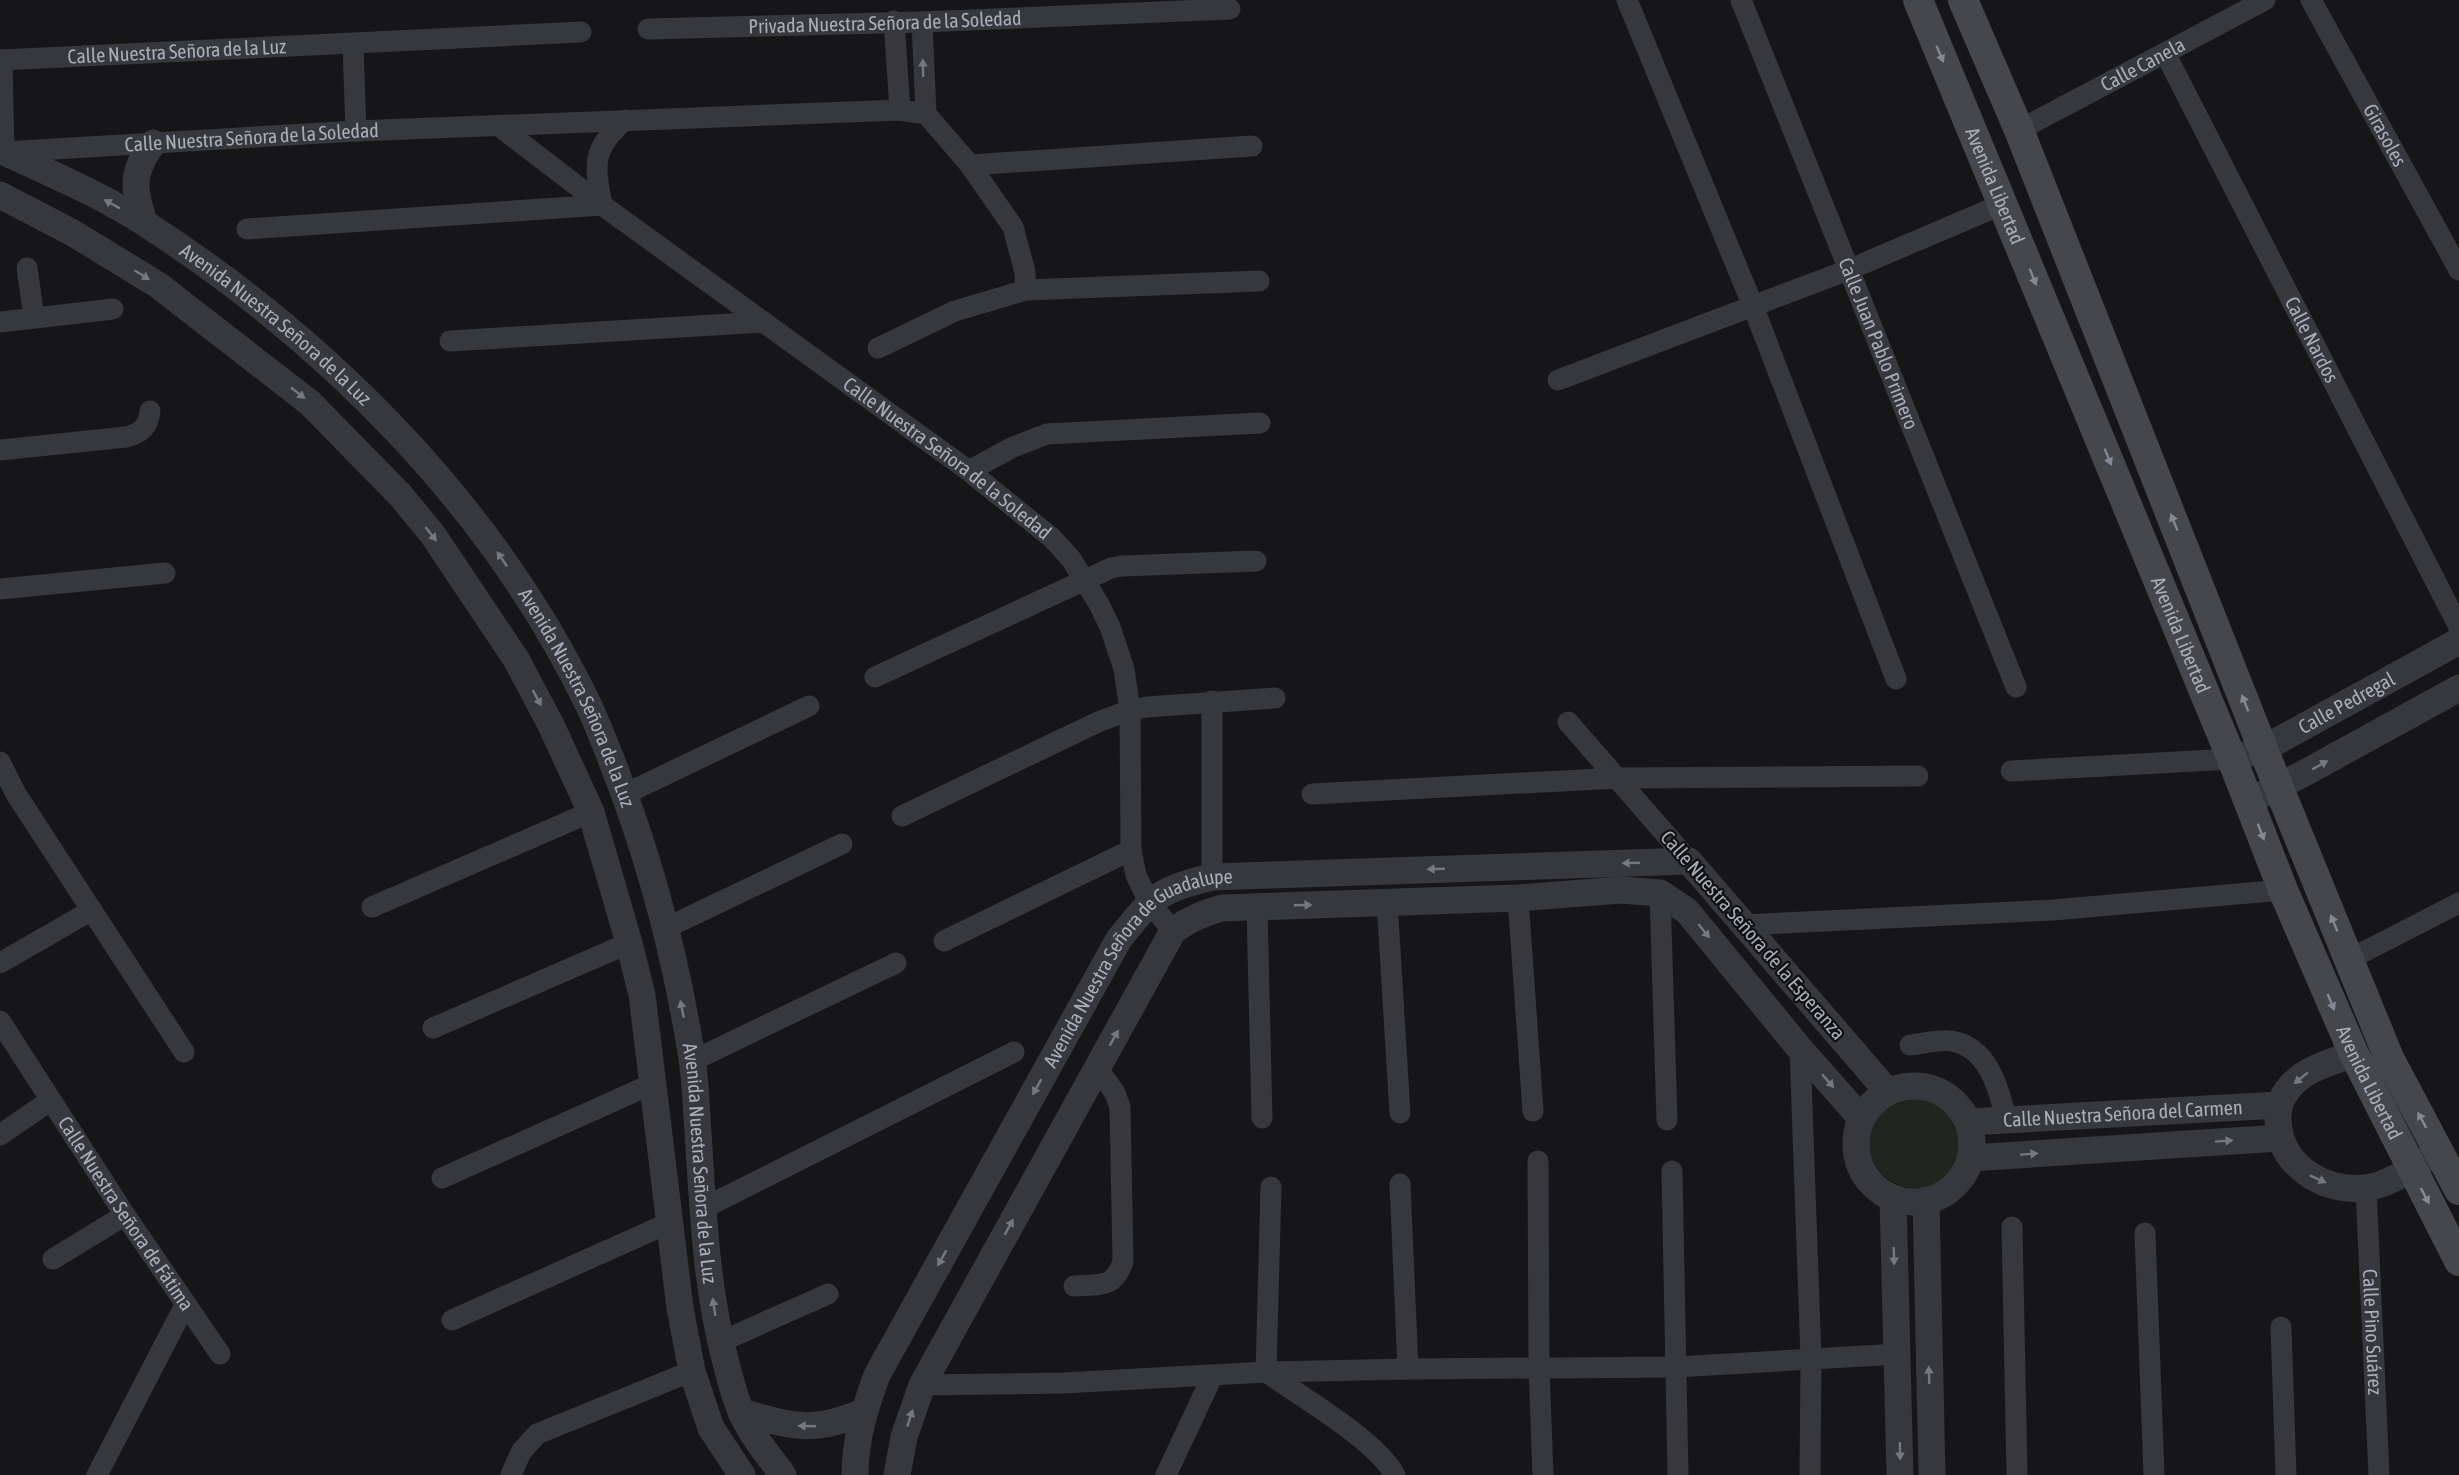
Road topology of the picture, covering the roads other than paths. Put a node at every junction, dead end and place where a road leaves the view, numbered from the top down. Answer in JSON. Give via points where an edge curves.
{"nodes":[{"id":1,"x":1627,"y":0,"type":"edge"},
{"id":2,"x":1741,"y":0,"type":"edge"},
{"id":3,"x":1918,"y":0,"type":"edge"},
{"id":4,"x":1963,"y":0,"type":"edge"},
{"id":5,"x":2265,"y":0,"type":"edge"},
{"id":6,"x":2311,"y":0,"type":"edge"},
{"id":7,"x":1230,"y":9,"type":"dead end"},
{"id":8,"x":894,"y":21,"type":"junction"},
{"id":9,"x":922,"y":22,"type":"junction"},
{"id":10,"x":648,"y":29,"type":"dead end"},
{"id":11,"x":581,"y":32,"type":"dead end"},
{"id":12,"x":353,"y":45,"type":"junction"},
{"id":13,"x":2165,"y":54,"type":"junction"},
{"id":14,"x":1,"y":60,"type":"edge"},
{"id":15,"x":900,"y":110,"type":"junction"},
{"id":16,"x":926,"y":114,"type":"junction"},
{"id":17,"x":625,"y":120,"type":"junction"},
{"id":18,"x":499,"y":126,"type":"junction"},
{"id":19,"x":2019,"y":130,"type":"junction"},
{"id":20,"x":357,"y":131,"type":"junction"},
{"id":21,"x":153,"y":144,"type":"junction"},
{"id":22,"x":1252,"y":146,"type":"dead end"},
{"id":23,"x":1,"y":152,"type":"edge"},
{"id":24,"x":970,"y":165,"type":"junction"},
{"id":25,"x":0,"y":195,"type":"edge"},
{"id":26,"x":2003,"y":204,"type":"junction"},
{"id":27,"x":602,"y":205,"type":"junction"},
{"id":28,"x":144,"y":222,"type":"junction"},
{"id":29,"x":247,"y":229,"type":"dead end"},
{"id":30,"x":27,"y":268,"type":"dead end"},
{"id":31,"x":1848,"y":270,"type":"junction"},
{"id":32,"x":2459,"y":270,"type":"edge"},
{"id":33,"x":1259,"y":281,"type":"dead end"},
{"id":34,"x":1026,"y":290,"type":"junction"},
{"id":35,"x":1753,"y":306,"type":"junction"},
{"id":36,"x":114,"y":309,"type":"dead end"},
{"id":37,"x":34,"y":317,"type":"junction"},
{"id":38,"x":0,"y":322,"type":"edge"},
{"id":39,"x":763,"y":322,"type":"junction"},
{"id":40,"x":284,"y":326,"type":"junction"},
{"id":41,"x":450,"y":341,"type":"dead end"},
{"id":42,"x":878,"y":348,"type":"dead end"},
{"id":43,"x":258,"y":362,"type":"junction"},
{"id":44,"x":1558,"y":380,"type":"dead end"},
{"id":45,"x":150,"y":411,"type":"dead end"},
{"id":46,"x":1260,"y":423,"type":"dead end"},
{"id":47,"x":0,"y":450,"type":"edge"},
{"id":48,"x":969,"y":471,"type":"junction"},
{"id":49,"x":1256,"y":561,"type":"dead end"},
{"id":50,"x":165,"y":573,"type":"dead end"},
{"id":51,"x":1084,"y":579,"type":"junction"},
{"id":52,"x":0,"y":589,"type":"edge"},
{"id":53,"x":2459,"y":627,"type":"edge"},
{"id":54,"x":2459,"y":641,"type":"edge"},
{"id":55,"x":875,"y":677,"type":"dead end"},
{"id":56,"x":1896,"y":679,"type":"dead end"},
{"id":57,"x":2016,"y":687,"type":"dead end"},
{"id":58,"x":2459,"y":688,"type":"edge"},
{"id":59,"x":1275,"y":698,"type":"dead end"},
{"id":60,"x":1212,"y":701,"type":"junction"},
{"id":61,"x":809,"y":706,"type":"dead end"},
{"id":62,"x":1130,"y":710,"type":"junction"},
{"id":63,"x":1568,"y":722,"type":"dead end"},
{"id":64,"x":2263,"y":749,"type":"junction"},
{"id":65,"x":2232,"y":759,"type":"junction"},
{"id":66,"x":0,"y":762,"type":"edge"},
{"id":67,"x":2011,"y":771,"type":"dead end"},
{"id":68,"x":1918,"y":776,"type":"dead end"},
{"id":69,"x":1619,"y":778,"type":"junction"},
{"id":70,"x":2280,"y":786,"type":"junction"},
{"id":71,"x":625,"y":794,"type":"junction"},
{"id":72,"x":1312,"y":794,"type":"dead end"},
{"id":73,"x":2249,"y":801,"type":"junction"},
{"id":74,"x":591,"y":812,"type":"junction"},
{"id":75,"x":902,"y":816,"type":"dead end"},
{"id":76,"x":842,"y":844,"type":"dead end"},
{"id":77,"x":1131,"y":850,"type":"junction"},
{"id":78,"x":1689,"y":861,"type":"junction"},
{"id":79,"x":1212,"y":877,"type":"junction"},
{"id":80,"x":2283,"y":890,"type":"junction"},
{"id":81,"x":1660,"y":893,"type":"junction"},
{"id":82,"x":1518,"y":898,"type":"junction"},
{"id":83,"x":1149,"y":902,"type":"junction"},
{"id":84,"x":1387,"y":902,"type":"junction"},
{"id":85,"x":2459,"y":903,"type":"edge"},
{"id":86,"x":372,"y":907,"type":"dead end"},
{"id":87,"x":1257,"y":907,"type":"junction"},
{"id":88,"x":92,"y":910,"type":"junction"},
{"id":89,"x":1744,"y":925,"type":"junction"},
{"id":90,"x":666,"y":928,"type":"junction"},
{"id":91,"x":1173,"y":931,"type":"junction"},
{"id":92,"x":944,"y":941,"type":"dead end"},
{"id":93,"x":629,"y":943,"type":"junction"},
{"id":94,"x":2348,"y":960,"type":"junction"},
{"id":95,"x":0,"y":963,"type":"edge"},
{"id":96,"x":896,"y":963,"type":"dead end"},
{"id":97,"x":0,"y":1021,"type":"edge"},
{"id":98,"x":433,"y":1028,"type":"dead end"},
{"id":99,"x":1910,"y":1045,"type":"dead end"},
{"id":100,"x":1800,"y":1048,"type":"junction"},
{"id":101,"x":184,"y":1052,"type":"dead end"},
{"id":102,"x":1014,"y":1052,"type":"dead end"},
{"id":103,"x":2354,"y":1054,"type":"junction"},
{"id":104,"x":692,"y":1061,"type":"junction"},
{"id":105,"x":1097,"y":1068,"type":"junction"},
{"id":106,"x":654,"y":1083,"type":"junction"},
{"id":107,"x":1888,"y":1092,"type":"junction"},
{"id":108,"x":51,"y":1100,"type":"junction"},
{"id":109,"x":2279,"y":1105,"type":"junction"},
{"id":110,"x":1533,"y":1111,"type":"dead end"},
{"id":111,"x":1400,"y":1113,"type":"dead end"},
{"id":112,"x":1262,"y":1118,"type":"dead end"},
{"id":113,"x":1861,"y":1118,"type":"junction"},
{"id":114,"x":2006,"y":1119,"type":"junction"},
{"id":115,"x":1667,"y":1120,"type":"dead end"},
{"id":116,"x":1969,"y":1122,"type":"junction"},
{"id":117,"x":0,"y":1135,"type":"edge"},
{"id":118,"x":2280,"y":1137,"type":"junction"},
{"id":119,"x":2438,"y":1151,"type":"junction"},
{"id":120,"x":1971,"y":1158,"type":"junction"},
{"id":121,"x":1538,"y":1161,"type":"dead end"},
{"id":122,"x":2410,"y":1168,"type":"junction"},
{"id":123,"x":1672,"y":1171,"type":"dead end"},
{"id":124,"x":442,"y":1178,"type":"dead end"},
{"id":125,"x":1400,"y":1184,"type":"dead end"},
{"id":126,"x":1271,"y":1187,"type":"dead end"},
{"id":127,"x":2366,"y":1188,"type":"junction"},
{"id":128,"x":2459,"y":1190,"type":"edge"},
{"id":129,"x":1893,"y":1198,"type":"junction"},
{"id":130,"x":1926,"y":1200,"type":"junction"},
{"id":131,"x":704,"y":1208,"type":"junction"},
{"id":132,"x":125,"y":1215,"type":"junction"},
{"id":133,"x":671,"y":1222,"type":"junction"},
{"id":134,"x":2012,"y":1227,"type":"dead end"},
{"id":135,"x":2145,"y":1233,"type":"dead end"},
{"id":136,"x":53,"y":1259,"type":"dead end"},
{"id":137,"x":2459,"y":1261,"type":"edge"},
{"id":138,"x":1074,"y":1286,"type":"dead end"},
{"id":139,"x":828,"y":1294,"type":"dead end"},
{"id":140,"x":185,"y":1305,"type":"junction"},
{"id":141,"x":452,"y":1320,"type":"dead end"},
{"id":142,"x":2281,"y":1327,"type":"dead end"},
{"id":143,"x":720,"y":1342,"type":"junction"},
{"id":144,"x":220,"y":1354,"type":"dead end"},
{"id":145,"x":1898,"y":1354,"type":"junction"},
{"id":146,"x":1811,"y":1358,"type":"junction"},
{"id":147,"x":1676,"y":1366,"type":"junction"},
{"id":148,"x":1539,"y":1367,"type":"junction"},
{"id":149,"x":1408,"y":1369,"type":"junction"},
{"id":150,"x":692,"y":1371,"type":"junction"},
{"id":151,"x":1266,"y":1372,"type":"junction"},
{"id":152,"x":1212,"y":1377,"type":"junction"},
{"id":153,"x":922,"y":1384,"type":"junction"},
{"id":154,"x":741,"y":1412,"type":"junction"},
{"id":155,"x":863,"y":1412,"type":"junction"},
{"id":156,"x":96,"y":1475,"type":"edge"},
{"id":157,"x":511,"y":1475,"type":"edge"},
{"id":158,"x":742,"y":1475,"type":"edge"},
{"id":159,"x":783,"y":1475,"type":"edge"},
{"id":160,"x":855,"y":1475,"type":"edge"},
{"id":161,"x":897,"y":1475,"type":"edge"},
{"id":162,"x":1166,"y":1475,"type":"edge"},
{"id":163,"x":1395,"y":1475,"type":"edge"},
{"id":164,"x":1543,"y":1475,"type":"edge"},
{"id":165,"x":1678,"y":1475,"type":"edge"},
{"id":166,"x":1810,"y":1475,"type":"edge"},
{"id":167,"x":1900,"y":1475,"type":"edge"},
{"id":168,"x":1932,"y":1475,"type":"edge"},
{"id":169,"x":2017,"y":1475,"type":"edge"},
{"id":170,"x":2154,"y":1475,"type":"edge"},
{"id":171,"x":2286,"y":1475,"type":"edge"},
{"id":172,"x":2379,"y":1475,"type":"edge"}],
"edges":[{"from":1,"to":35,"type":"street"},
{"from":2,"to":31,"type":"street","name":"Calle Juan Pablo Primero"},
{"from":3,"to":26,"type":"main road","name":"Avenida Libertad","one_way":true},
{"from":4,"to":19,"type":"main road","name":"Avenida Libertad"},
{"from":5,"to":13,"type":"street","name":"Calle Canela"},
{"from":6,"to":32,"type":"street","name":"Girasoles"},
{"from":7,"to":9,"type":"street","name":"Privada Nuestra Señora de la Soledad"},
{"from":8,"to":9,"type":"street","name":"Privada Nuestra Señora de la Soledad"},
{"from":8,"to":10,"type":"street","name":"Privada Nuestra Señora de la Soledad"},
{"from":8,"to":15,"type":"street"},
{"from":16,"to":9,"type":"street","one_way":true},
{"from":11,"to":12,"type":"street","name":"Calle Nuestra Señora de la Luz"},
{"from":12,"to":14,"type":"street","name":"Calle Nuestra Señora de la Luz"},
{"from":12,"to":20,"type":"street"},
{"from":13,"to":19,"type":"street","name":"Calle Canela"},
{"from":13,"to":53,"type":"street","name":"Calle Nardos"},
{"from":14,"to":23,"type":"street"},
{"from":15,"to":16,"type":"street","name":"Calle Nuestra Señora de la Soledad"},
{"from":15,"to":17,"type":"street","name":"Calle Nuestra Señora de la Soledad"},
{"from":16,"to":24,"type":"street"},
{"from":17,"to":18,"type":"street","name":"Calle Nuestra Señora de la Soledad"},
{"from":17,"to":27,"type":"street","via":[[607,136],[598,156]]},
{"from":18,"to":20,"type":"street","name":"Calle Nuestra Señora de la Soledad"},
{"from":18,"to":27,"type":"street","name":"Calle Nuestra Señora de la Soledad"},
{"from":64,"to":19,"type":"main road","name":"Avenida Libertad","one_way":true},
{"from":20,"to":21,"type":"street","name":"Calle Nuestra Señora de la Soledad"},
{"from":21,"to":23,"type":"street","name":"Calle Nuestra Señora de la Soledad"},
{"from":21,"to":28,"type":"street","via":[[141,159],[135,178]]},
{"from":22,"to":24,"type":"street"},
{"from":28,"to":23,"type":"street","name":"Avenida Nuestra Señora de la Luz","one_way":true,"via":[[79,186]]},
{"from":24,"to":34,"type":"street","via":[[1013,227]]},
{"from":25,"to":43,"type":"street","name":"Avenida Nuestra Señora de la Luz","one_way":true,"via":[[73,233],[158,285]]},
{"from":26,"to":31,"type":"street"},
{"from":26,"to":65,"type":"main road","name":"Avenida Libertad","one_way":true},
{"from":27,"to":29,"type":"street"},
{"from":27,"to":39,"type":"street","name":"Calle Nuestra Señora de la Soledad"},
{"from":28,"to":40,"type":"street","name":"Avenida Nuestra Señora de la Luz"},
{"from":30,"to":37,"type":"street"},
{"from":31,"to":35,"type":"street"},
{"from":31,"to":57,"type":"street","name":"Calle Juan Pablo Primero"},
{"from":33,"to":34,"type":"street"},
{"from":34,"to":42,"type":"street","via":[[955,311]]},
{"from":35,"to":44,"type":"street"},
{"from":35,"to":56,"type":"street"},
{"from":36,"to":37,"type":"street"},
{"from":37,"to":38,"type":"street"},
{"from":39,"to":41,"type":"street"},
{"from":39,"to":48,"type":"street","name":"Calle Nuestra Señora de la Soledad"},
{"from":40,"to":43,"type":"street"},
{"from":71,"to":40,"type":"street","name":"Avenida Nuestra Señora de la Luz","one_way":true,"via":[[590,707],[549,632],[485,534],[455,494],[389,422]]},
{"from":43,"to":74,"type":"street","name":"Avenida Nuestra Señora de la Luz","one_way":true,"via":[[310,403],[433,536],[516,658]]},
{"from":45,"to":47,"type":"street","via":[[144,429],[126,437]]},
{"from":46,"to":48,"type":"street","via":[[1047,434]]},
{"from":48,"to":51,"type":"street","name":"Calle Nuestra Señora de la Soledad","via":[[1052,538]]},
{"from":49,"to":51,"type":"street","via":[[1122,566]]},
{"from":50,"to":52,"type":"street"},
{"from":51,"to":55,"type":"street"},
{"from":51,"to":62,"type":"street","name":"Calle Nuestra Señora de la Soledad","via":[[1118,649]]},
{"from":54,"to":64,"type":"street","name":"Calle Pedregal"},
{"from":70,"to":58,"type":"street","name":"Calle Pedregal","one_way":true},
{"from":59,"to":60,"type":"street"},
{"from":60,"to":62,"type":"street"},
{"from":60,"to":79,"type":"street"},
{"from":61,"to":71,"type":"street"},
{"from":62,"to":75,"type":"street"},
{"from":62,"to":77,"type":"street","name":"Calle Nuestra Señora de la Soledad"},
{"from":63,"to":69,"type":"street","name":"Calle Nuestra Señora de la Esperanza"},
{"from":64,"to":65,"type":"street","name":"Calle Pedregal"},
{"from":64,"to":70,"type":"main road","name":"Avenida Libertad"},
{"from":65,"to":67,"type":"street"},
{"from":65,"to":73,"type":"main road","name":"Avenida Libertad"},
{"from":66,"to":88,"type":"street","via":[[16,794]]},
{"from":68,"to":69,"type":"street"},
{"from":69,"to":72,"type":"street"},
{"from":69,"to":78,"type":"street","name":"Calle Nuestra Señora de la Esperanza"},
{"from":70,"to":73,"type":"street","name":"Calle Pedregal"},
{"from":94,"to":70,"type":"main road","name":"Avenida Libertad","one_way":true},
{"from":71,"to":90,"type":"street","name":"Avenida Nuestra Señora de la Luz"},
{"from":73,"to":80,"type":"main road","name":"Avenida Libertad","one_way":true},
{"from":74,"to":86,"type":"street"},
{"from":74,"to":93,"type":"street","name":"Avenida Nuestra Señora de la Luz"},
{"from":76,"to":90,"type":"street"},
{"from":77,"to":83,"type":"street","name":"Calle Nuestra Señora de la Soledad","via":[[1136,875]]},
{"from":77,"to":92,"type":"street"},
{"from":78,"to":79,"type":"street","name":"Avenida Nuestra Señora de Guadalupe","one_way":true},
{"from":78,"to":89,"type":"street","name":"Calle Nuestra Señora de la Esperanza"},
{"from":79,"to":83,"type":"street","name":"Avenida Nuestra Señora de Guadalupe","via":[[1163,891]]},
{"from":80,"to":89,"type":"street","via":[[2053,909]]},
{"from":80,"to":103,"type":"main road","name":"Avenida Libertad","one_way":true},
{"from":81,"to":82,"type":"street","name":"Avenida Nuestra Señora de Guadalupe","via":[[1621,890]]},
{"from":81,"to":100,"type":"street","name":"Calle Nuestra Señora de la Esperanza","one_way":true,"via":[[1687,911]]},
{"from":81,"to":115,"type":"street"},
{"from":82,"to":84,"type":"street","name":"Avenida Nuestra Señora de Guadalupe"},
{"from":82,"to":110,"type":"street"},
{"from":83,"to":91,"type":"street","name":"Calle Nuestra Señora de la Soledad"},
{"from":83,"to":155,"type":"street","name":"Avenida Nuestra Señora de Guadalupe","one_way":true,"via":[[1119,939],[877,1375]]},
{"from":87,"to":84,"type":"street","name":"Avenida Nuestra Señora de Guadalupe","one_way":true},
{"from":84,"to":111,"type":"street"},
{"from":85,"to":94,"type":"street"},
{"from":87,"to":91,"type":"street","name":"Avenida Nuestra Señora de Guadalupe","via":[[1205,912]]},
{"from":87,"to":112,"type":"street"},
{"from":88,"to":95,"type":"street"},
{"from":88,"to":101,"type":"street"},
{"from":89,"to":107,"type":"street","name":"Calle Nuestra Señora de la Esperanza"},
{"from":104,"to":90,"type":"street","name":"Avenida Nuestra Señora de la Luz","one_way":true},
{"from":105,"to":91,"type":"street","name":"Avenida Nuestra Señora de Guadalupe","one_way":true},
{"from":93,"to":98,"type":"street"},
{"from":93,"to":106,"type":"street","name":"Avenida Nuestra Señora de la Luz","via":[[642,994]]},
{"from":119,"to":94,"type":"main road","name":"Avenida Libertad","one_way":true,"via":[[2389,1058]]},
{"from":96,"to":104,"type":"street"},
{"from":97,"to":108,"type":"street","name":"Calle Nuestra Señora de Fátima"},
{"from":99,"to":114,"type":"street","via":[[1950,1041],[1971,1047],[1994,1080]]},
{"from":100,"to":113,"type":"street","name":"Calle Nuestra Señora de la Esperanza","one_way":true},
{"from":100,"to":146,"type":"street"},
{"from":102,"to":131,"type":"street"},
{"from":103,"to":109,"type":"street","one_way":true,"via":[[2303,1075]]},
{"from":103,"to":122,"type":"main road","name":"Avenida Libertad"},
{"from":104,"to":131,"type":"street","name":"Avenida Nuestra Señora de la Luz"},
{"from":105,"to":138,"type":"street","via":[[1120,1107],[1124,1261],[1117,1278],[1109,1284]]},
{"from":153,"to":105,"type":"street","name":"Avenida Nuestra Señora de Guadalupe","one_way":true},
{"from":106,"to":124,"type":"street"},
{"from":106,"to":133,"type":"street","name":"Avenida Nuestra Señora de la Luz"},
{"from":107,"to":113,"type":"street"},
{"from":107,"to":116,"type":"street","via":[[1926,1087],[1959,1105]]},
{"from":108,"to":117,"type":"street"},
{"from":108,"to":132,"type":"street","name":"Calle Nuestra Señora de Fátima"},
{"from":109,"to":114,"type":"street","name":"Calle Nuestra Señora del Carmen"},
{"from":109,"to":118,"type":"street"},
{"from":113,"to":129,"type":"street","via":[[1856,1156],[1863,1174]]},
{"from":114,"to":116,"type":"street","name":"Calle Nuestra Señora del Carmen"},
{"from":116,"to":120,"type":"street"},
{"from":120,"to":118,"type":"street","name":"Calle Nuestra Señora del Carmen","one_way":true},
{"from":118,"to":127,"type":"street","one_way":true,"via":[[2293,1162],[2314,1178],[2339,1187]]},
{"from":119,"to":122,"type":"street"},
{"from":119,"to":128,"type":"main road","name":"Avenida Libertad"},
{"from":120,"to":130,"type":"street","via":[[1954,1185]]},
{"from":121,"to":148,"type":"street"},
{"from":122,"to":127,"type":"street"},
{"from":122,"to":137,"type":"main road","name":"Avenida Libertad","one_way":true},
{"from":123,"to":147,"type":"street"},
{"from":125,"to":149,"type":"street"},
{"from":126,"to":151,"type":"street"},
{"from":127,"to":172,"type":"street","name":"Calle Pino Suárez"},
{"from":129,"to":130,"type":"street"},
{"from":129,"to":145,"type":"street","one_way":true},
{"from":168,"to":130,"type":"street","one_way":true},
{"from":143,"to":131,"type":"street","name":"Avenida Nuestra Señora de la Luz","one_way":true,"via":[[712,1301]]},
{"from":132,"to":136,"type":"street"},
{"from":132,"to":140,"type":"street","name":"Calle Nuestra Señora de Fátima"},
{"from":133,"to":141,"type":"street"},
{"from":133,"to":150,"type":"street","name":"Avenida Nuestra Señora de la Luz"},
{"from":134,"to":169,"type":"street"},
{"from":135,"to":170,"type":"street"},
{"from":139,"to":143,"type":"street"},
{"from":140,"to":144,"type":"street"},
{"from":140,"to":156,"type":"street","name":"Calle Nuestra Señora de Fátima"},
{"from":142,"to":171,"type":"street"},
{"from":143,"to":154,"type":"street","name":"Avenida Nuestra Señora de la Luz"},
{"from":145,"to":146,"type":"street"},
{"from":145,"to":167,"type":"street","one_way":true},
{"from":146,"to":147,"type":"street"},
{"from":146,"to":166,"type":"street"},
{"from":147,"to":148,"type":"street"},
{"from":147,"to":165,"type":"street"},
{"from":148,"to":149,"type":"street"},
{"from":148,"to":164,"type":"street"},
{"from":149,"to":151,"type":"street"},
{"from":150,"to":157,"type":"street","via":[[537,1434],[521,1452]]},
{"from":150,"to":158,"type":"street","name":"Avenida Nuestra Señora de la Luz","via":[[711,1428]]},
{"from":151,"to":152,"type":"street"},
{"from":151,"to":163,"type":"street","via":[[1368,1444]]},
{"from":152,"to":153,"type":"street"},
{"from":152,"to":162,"type":"street"},
{"from":161,"to":153,"type":"street","name":"Avenida Nuestra Señora de Guadalupe","one_way":true,"via":[[904,1437]]},
{"from":155,"to":154,"type":"street","one_way":true,"via":[[818,1426],[788,1426]]},
{"from":154,"to":159,"type":"street","name":"Avenida Nuestra Señora de la Luz","via":[[754,1437]]},
{"from":155,"to":160,"type":"street","name":"Avenida Nuestra Señora de Guadalupe"}]}
